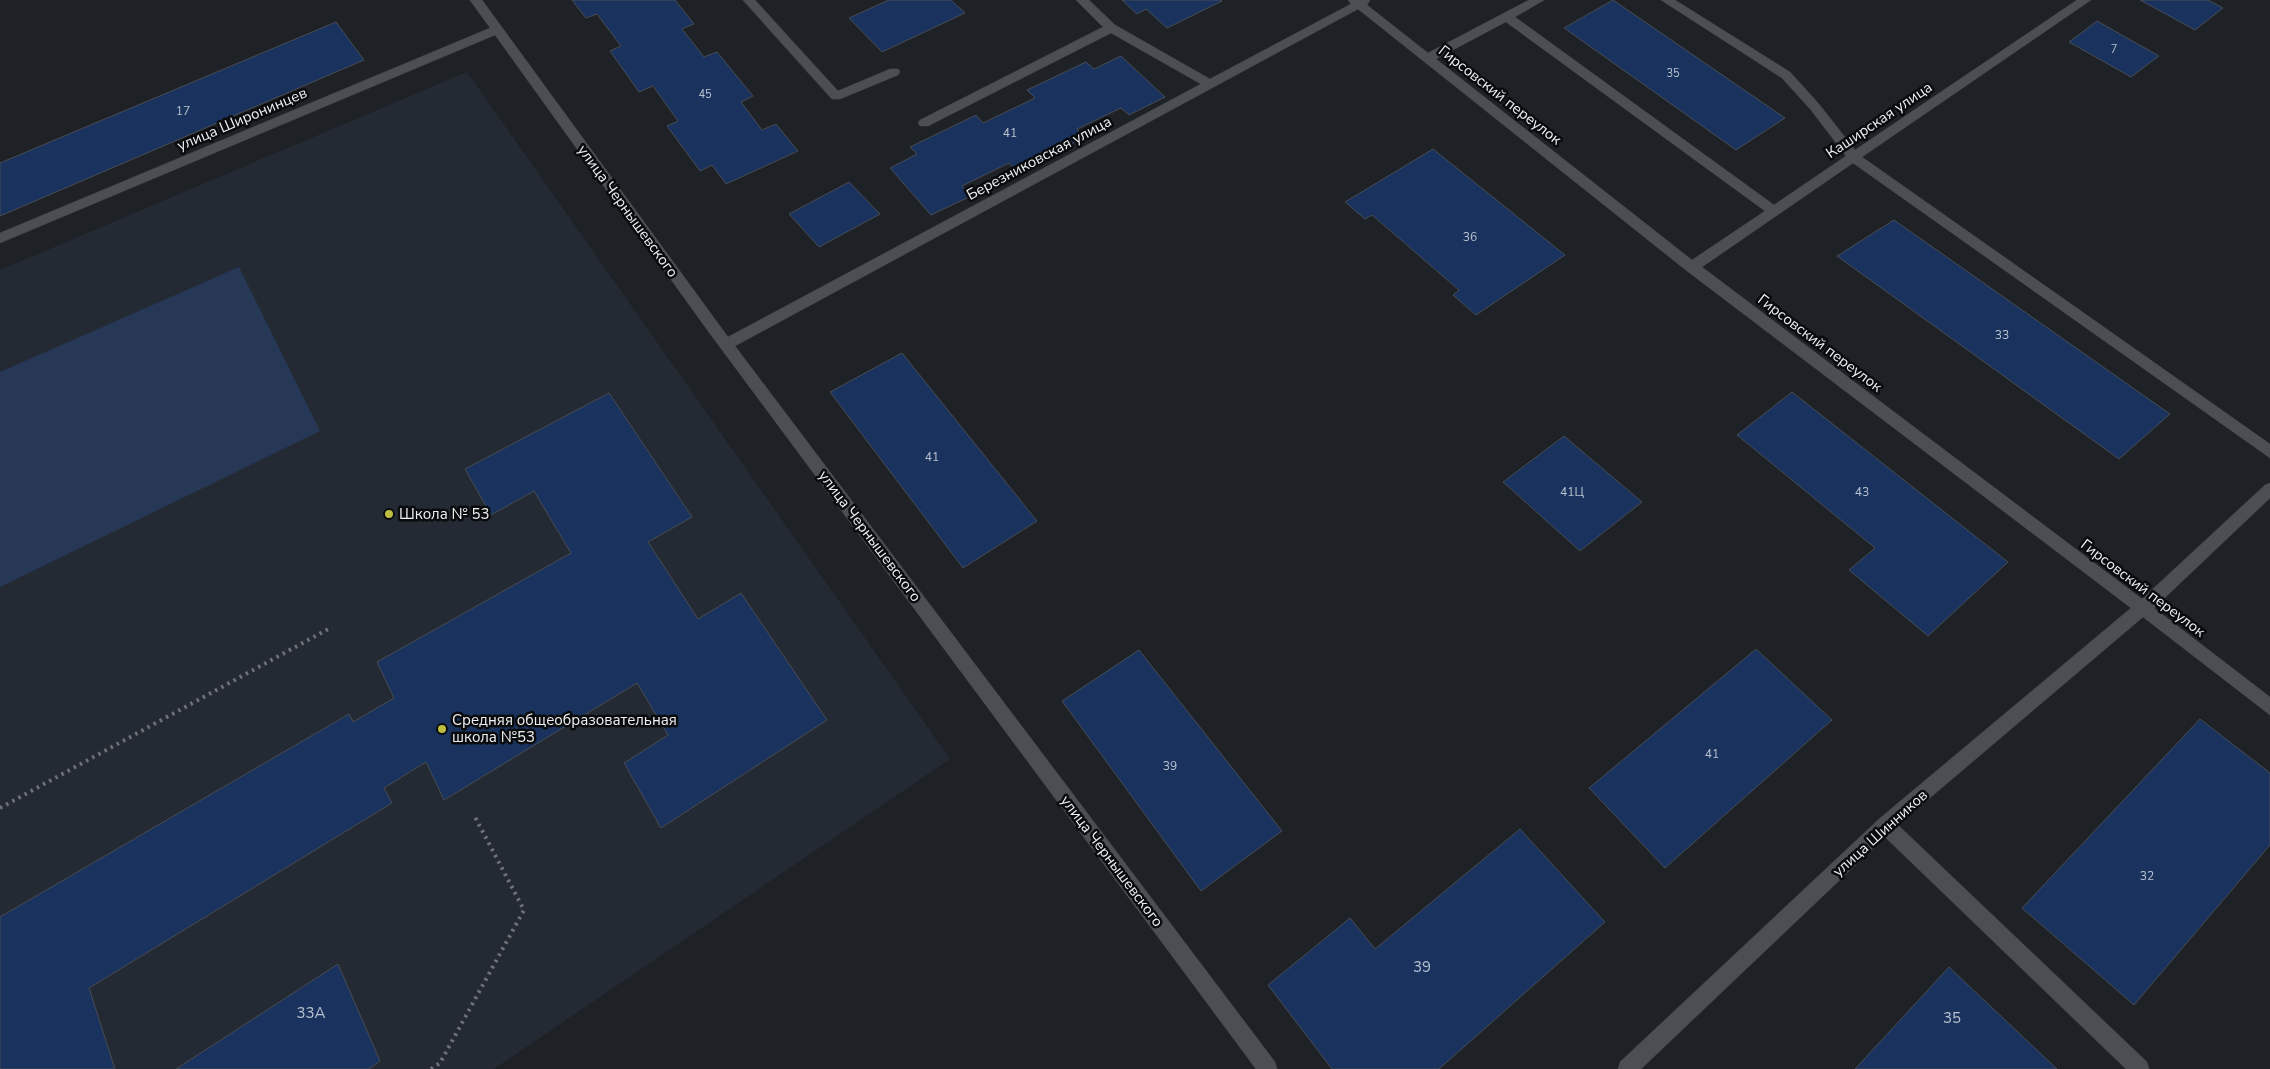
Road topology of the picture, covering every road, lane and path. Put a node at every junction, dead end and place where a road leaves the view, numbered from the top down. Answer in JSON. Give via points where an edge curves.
{"nodes":[{"id":1,"x":476,"y":0,"type":"edge"},
{"id":2,"x":749,"y":0,"type":"edge"},
{"id":3,"x":1082,"y":0,"type":"edge"},
{"id":4,"x":1538,"y":0,"type":"edge"},
{"id":5,"x":1667,"y":0,"type":"edge"},
{"id":6,"x":2085,"y":0,"type":"edge"},
{"id":7,"x":1360,"y":1,"type":"edge"},
{"id":8,"x":1507,"y":17,"type":"junction"},
{"id":9,"x":1111,"y":28,"type":"junction"},
{"id":10,"x":496,"y":30,"type":"junction"},
{"id":11,"x":1428,"y":58,"type":"junction"},
{"id":12,"x":894,"y":72,"type":"dead end"},
{"id":13,"x":1210,"y":84,"type":"junction"},
{"id":14,"x":924,"y":123,"type":"dead end"},
{"id":15,"x":1853,"y":157,"type":"junction"},
{"id":16,"x":1774,"y":211,"type":"junction"},
{"id":17,"x":0,"y":238,"type":"edge"},
{"id":18,"x":1692,"y":266,"type":"junction"},
{"id":19,"x":726,"y":344,"type":"junction"},
{"id":20,"x":2270,"y":452,"type":"edge"},
{"id":21,"x":2270,"y":489,"type":"edge"},
{"id":22,"x":2143,"y":608,"type":"junction"},
{"id":23,"x":332,"y":627,"type":"dead end"},
{"id":24,"x":2270,"y":707,"type":"edge"},
{"id":25,"x":0,"y":808,"type":"edge"},
{"id":26,"x":474,"y":817,"type":"dead end"},
{"id":27,"x":1886,"y":826,"type":"junction"},
{"id":28,"x":431,"y":1069,"type":"edge"},
{"id":29,"x":1268,"y":1069,"type":"edge"},
{"id":30,"x":1627,"y":1069,"type":"edge"},
{"id":31,"x":2140,"y":1069,"type":"edge"}],
"edges":[{"from":1,"to":10,"type":"street","name":"улица Чернышевского"},
{"from":2,"to":12,"type":"street","via":[[836,96]]},
{"from":3,"to":9,"type":"street"},
{"from":4,"to":8,"type":"street"},
{"from":5,"to":15,"type":"street","via":[[1786,76],[1815,106]]},
{"from":6,"to":15,"type":"street","name":"Каширская улица"},
{"from":7,"to":11,"type":"street","name":"Гирсовский переулок"},
{"from":7,"to":13,"type":"street","name":"Березниковская улица"},
{"from":8,"to":11,"type":"street"},
{"from":8,"to":16,"type":"street"},
{"from":9,"to":13,"type":"street"},
{"from":9,"to":14,"type":"street"},
{"from":10,"to":17,"type":"street","name":"улица Широнинцев"},
{"from":10,"to":19,"type":"street","name":"улица Чернышевского"},
{"from":11,"to":18,"type":"street","name":"Гирсовский переулок"},
{"from":13,"to":19,"type":"street","name":"Березниковская улица"},
{"from":15,"to":16,"type":"street","name":"Каширская улица"},
{"from":15,"to":20,"type":"street"},
{"from":16,"to":18,"type":"street","name":"Каширская улица"},
{"from":18,"to":22,"type":"street","name":"Гирсовский переулок"},
{"from":19,"to":29,"type":"street","name":"улица Чернышевского"},
{"from":21,"to":22,"type":"street","name":"улица Шинников"},
{"from":22,"to":24,"type":"street","name":"Гирсовский переулок"},
{"from":22,"to":27,"type":"street","name":"улица Шинников"},
{"from":23,"to":25,"type":"path"},
{"from":26,"to":28,"type":"path","via":[[524,910],[440,1063]]},
{"from":27,"to":30,"type":"street","name":"улица Шинников"},
{"from":27,"to":31,"type":"street"}]}
